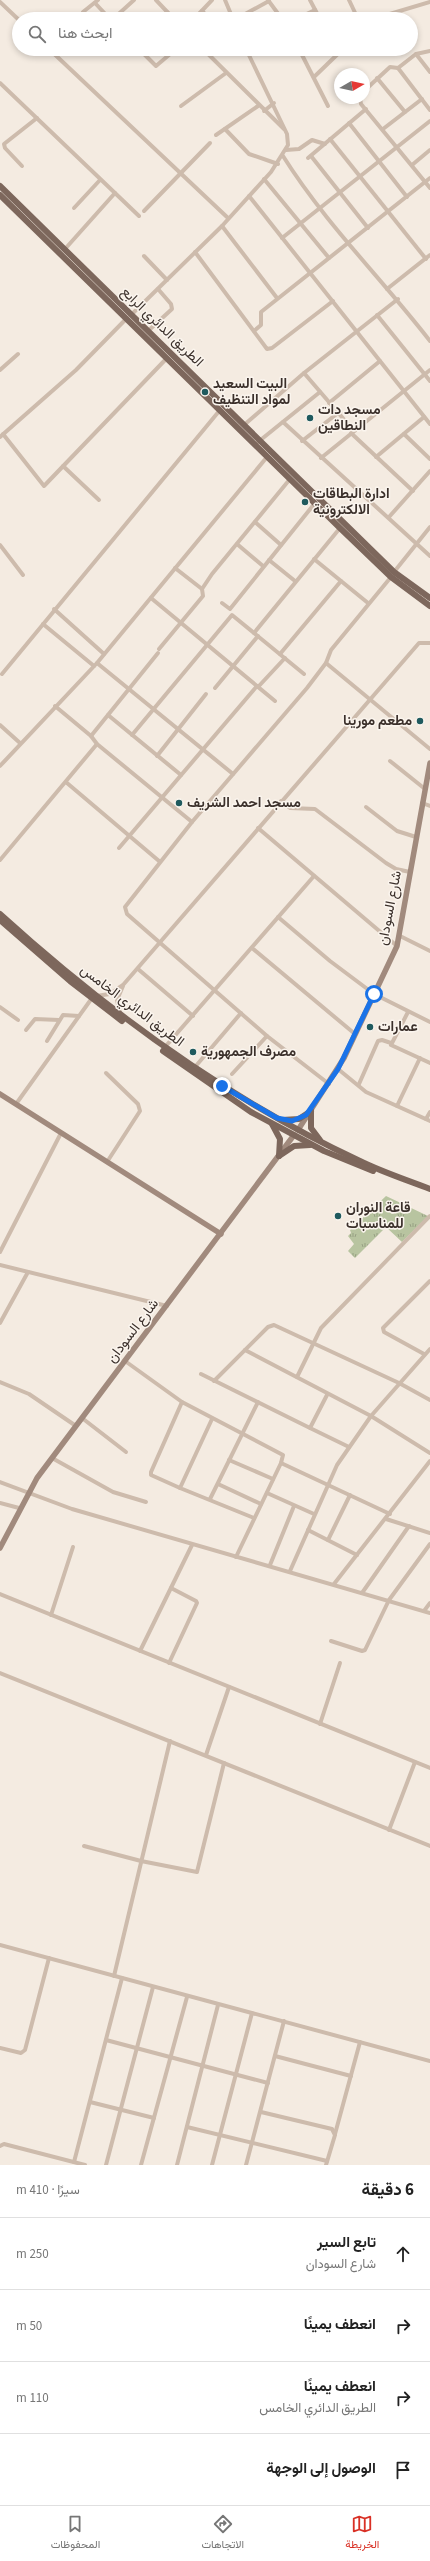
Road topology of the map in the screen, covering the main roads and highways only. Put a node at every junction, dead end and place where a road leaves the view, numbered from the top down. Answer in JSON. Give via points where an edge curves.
{"nodes":[{"id":1,"x":0,"y":186,"type":"edge"},
{"id":2,"x":0,"y":195,"type":"edge"},
{"id":3,"x":24,"y":214,"type":"junction"},
{"id":4,"x":129,"y":316,"type":"junction"},
{"id":5,"x":393,"y":574,"type":"junction"},
{"id":6,"x":428,"y":596,"type":"edge"},
{"id":7,"x":430,"y":607,"type":"edge"},
{"id":8,"x":430,"y":763,"type":"edge"},
{"id":9,"x":0,"y":914,"type":"edge"},
{"id":10,"x":0,"y":920,"type":"edge"},
{"id":11,"x":94,"y":997,"type":"junction"},
{"id":12,"x":0,"y":1094,"type":"edge"},
{"id":13,"x":311,"y":1111,"type":"junction"},
{"id":14,"x":277,"y":1118,"type":"junction"},
{"id":15,"x":271,"y":1123,"type":"junction"},
{"id":16,"x":296,"y":1133,"type":"junction"},
{"id":17,"x":324,"y":1143,"type":"junction"},
{"id":18,"x":314,"y":1146,"type":"junction"},
{"id":19,"x":279,"y":1156,"type":"junction"},
{"id":20,"x":430,"y":1189,"type":"edge"},
{"id":21,"x":430,"y":1193,"type":"edge"},
{"id":22,"x":221,"y":1234,"type":"junction"},
{"id":23,"x":0,"y":1548,"type":"edge"}],
"edges":[{"from":1,"to":3,"type":"main road","name":"الطريق الدائري الرابع"},
{"from":2,"to":3,"type":"main road","name":"الطريق الدائري الرابع"},
{"from":3,"to":4,"type":"main road","name":"الطريق الدائري الرابع"},
{"from":3,"to":4,"type":"main road","name":"الطريق الدائري الرابع","via":[[65,249]]},
{"from":4,"to":5,"type":"main road","name":"الطريق الدائري الرابع","via":[[148,331],[260,440]]},
{"from":4,"to":5,"type":"main road","name":"الطريق الدائري الرابع","via":[[167,358],[267,457],[340,528]]},
{"from":5,"to":6,"type":"main road","name":"الطريق الدائري الرابع"},
{"from":5,"to":7,"type":"main road","name":"الطريق الدائري الرابع"},
{"from":8,"to":13,"type":"main road","name":"شارع السودان","via":[[397,946],[338,1069]]},
{"from":9,"to":11,"type":"main road","name":"الطريق الدائري الخامس"},
{"from":10,"to":11,"type":"main road","name":"الطريق الدائري الخامس"},
{"from":11,"to":14,"type":"main road","name":"الطريق الدائري الخامس","via":[[195,1067]]},
{"from":11,"to":15,"type":"main road","name":"الطريق الدائري الخامس","via":[[242,1106]]},
{"from":12,"to":22,"type":"main road"},
{"from":13,"to":14,"type":"main road","via":[[292,1121]]},
{"from":13,"to":16,"type":"main road","name":"شارع السودان"},
{"from":13,"to":17,"type":"main road","via":[[311,1128]]},
{"from":14,"to":16,"type":"main road","name":"الطريق الدائري الخامس"},
{"from":15,"to":16,"type":"main road","name":"الطريق الدائري الخامس"},
{"from":15,"to":19,"type":"main road","via":[[280,1139]]},
{"from":16,"to":17,"type":"main road","name":"الطريق الدائري الخامس"},
{"from":16,"to":18,"type":"main road","name":"الطريق الدائري الخامس"},
{"from":16,"to":19,"type":"main road","name":"شارع السودان"},
{"from":17,"to":20,"type":"main road","name":"الطريق الدائري الخامس","via":[[367,1164]]},
{"from":18,"to":19,"type":"main road","via":[[294,1146]]},
{"from":18,"to":21,"type":"main road","name":"الطريق الدائري الخامس","via":[[344,1161]]},
{"from":19,"to":22,"type":"main road","name":"شارع السودان"},
{"from":22,"to":23,"type":"main road","name":"شارع السودان","via":[[52,1458],[27,1494]]}]}
